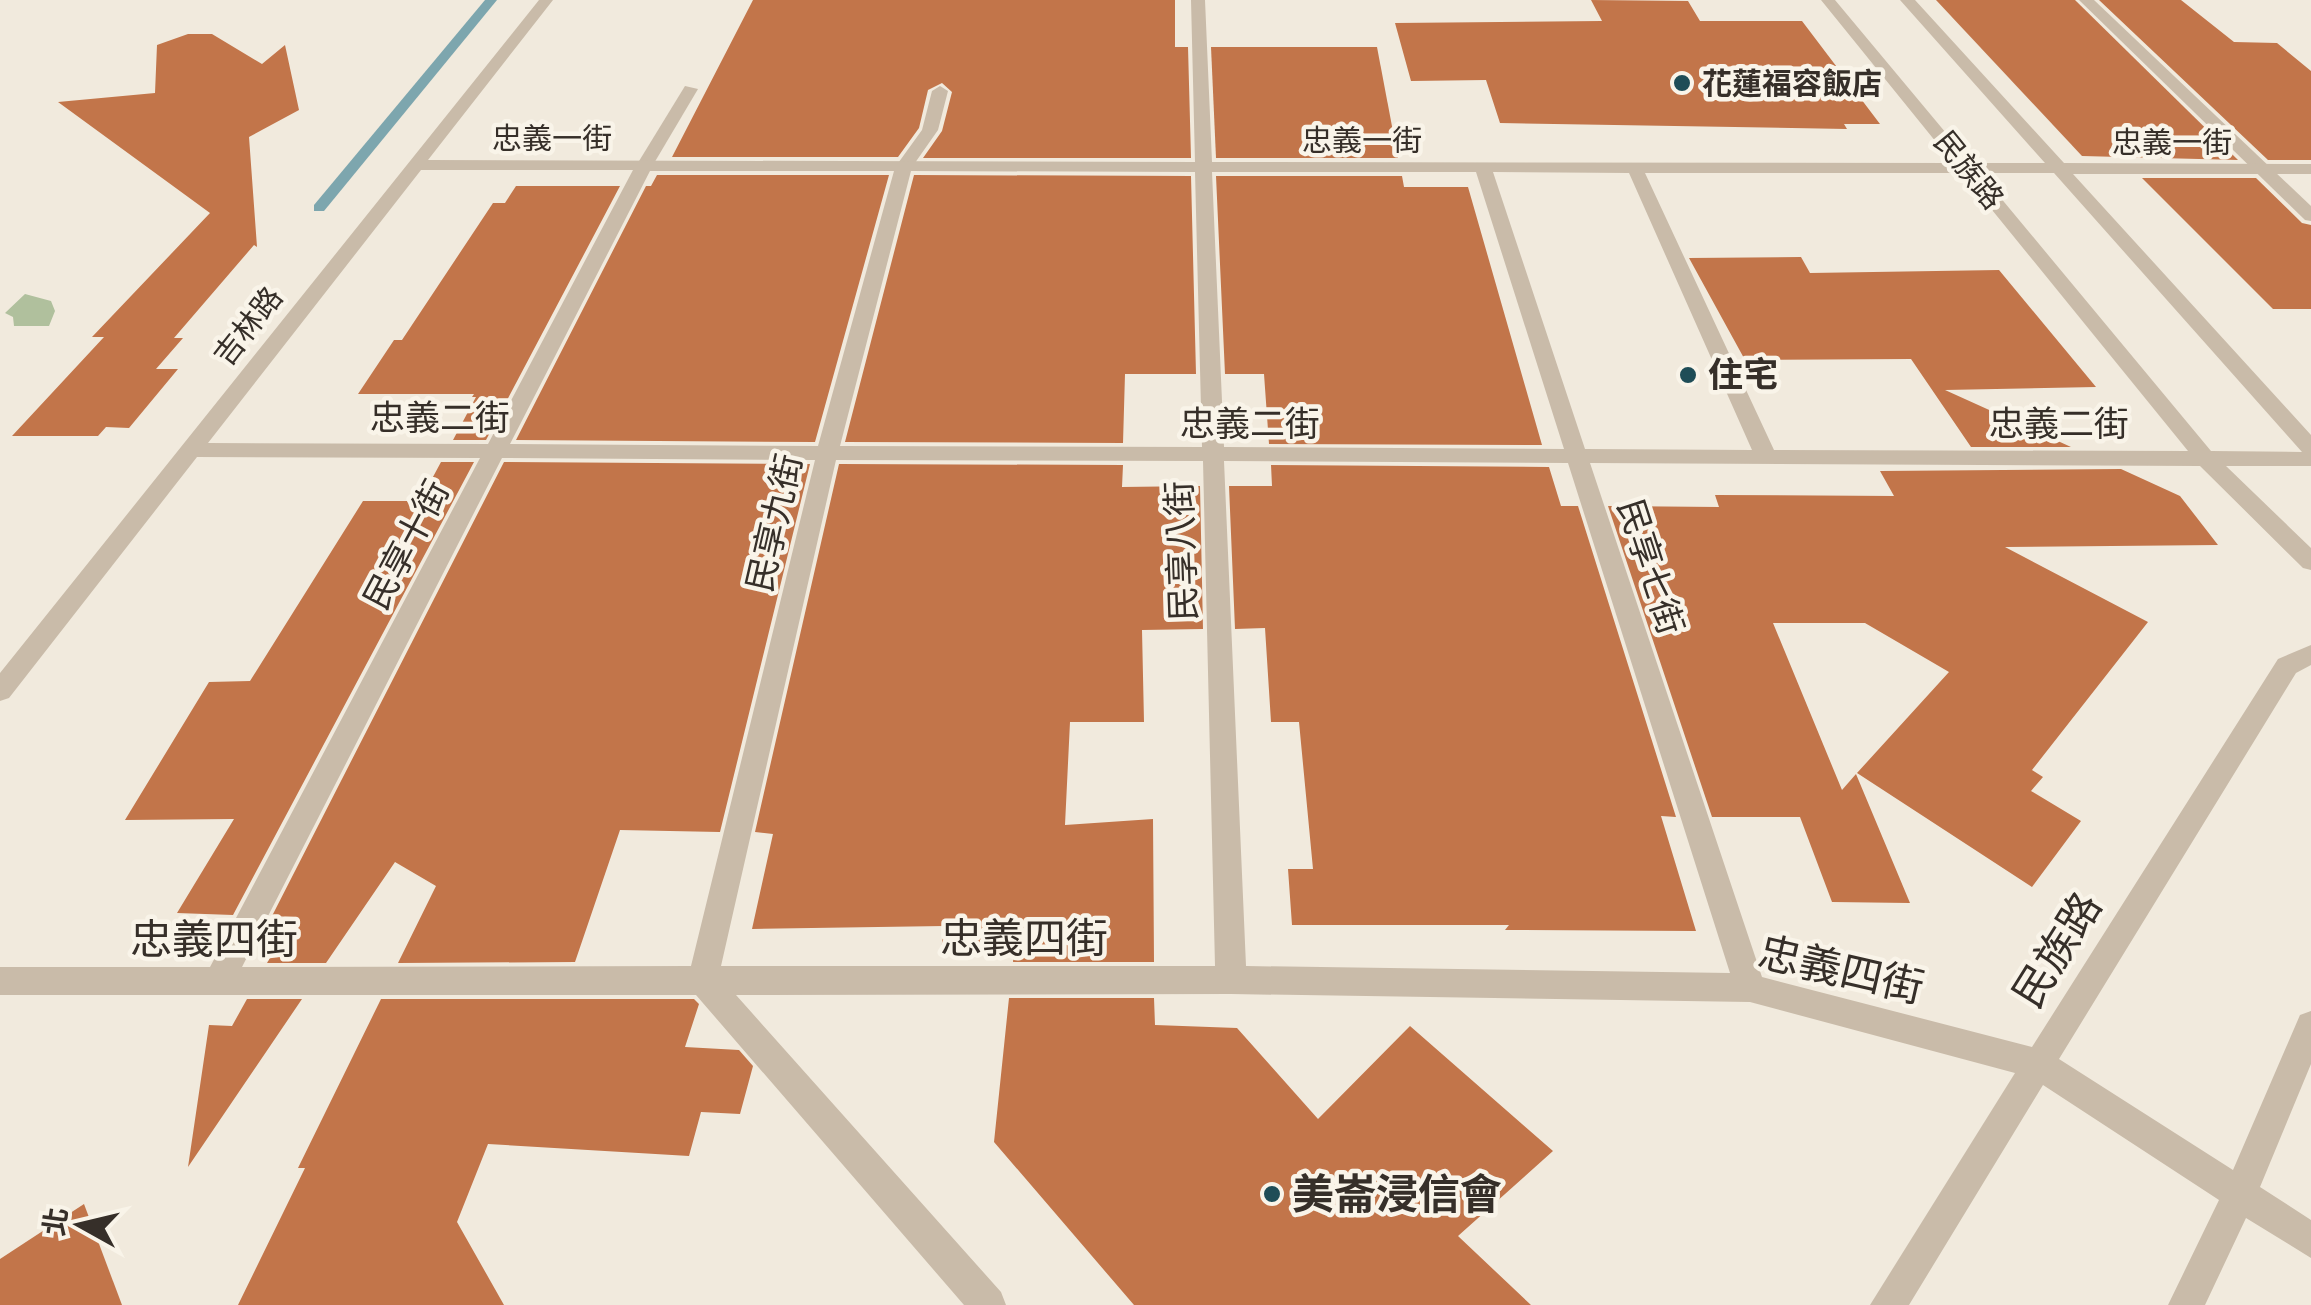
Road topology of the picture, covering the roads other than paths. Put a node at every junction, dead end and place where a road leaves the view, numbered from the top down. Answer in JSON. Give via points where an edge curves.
{"nodes":[{"id":1,"x":546,"y":0,"type":"edge"},
{"id":2,"x":1198,"y":0,"type":"edge"},
{"id":3,"x":1828,"y":0,"type":"edge"},
{"id":4,"x":1907,"y":0,"type":"edge"},
{"id":5,"x":2086,"y":0,"type":"edge"},
{"id":6,"x":690,"y":89,"type":"dead end"},
{"id":7,"x":940,"y":91,"type":"dead end"},
{"id":8,"x":414,"y":166,"type":"junction"},
{"id":9,"x":644,"y":166,"type":"junction"},
{"id":10,"x":904,"y":166,"type":"junction"},
{"id":11,"x":1634,"y":166,"type":"junction"},
{"id":12,"x":1204,"y":167,"type":"junction"},
{"id":13,"x":1484,"y":167,"type":"junction"},
{"id":14,"x":2261,"y":169,"type":"junction"},
{"id":15,"x":2311,"y":169,"type":"edge"},
{"id":16,"x":1969,"y":170,"type":"junction"},
{"id":17,"x":2058,"y":170,"type":"junction"},
{"id":18,"x":2311,"y":216,"type":"edge"},
{"id":19,"x":2311,"y":448,"type":"edge"},
{"id":20,"x":188,"y":450,"type":"junction"},
{"id":21,"x":496,"y":451,"type":"junction"},
{"id":22,"x":827,"y":452,"type":"junction"},
{"id":23,"x":1214,"y":456,"type":"junction"},
{"id":24,"x":2204,"y":456,"type":"junction"},
{"id":25,"x":1578,"y":458,"type":"junction"},
{"id":26,"x":1767,"y":458,"type":"junction"},
{"id":27,"x":2311,"y":459,"type":"edge"},
{"id":28,"x":2311,"y":562,"type":"edge"},
{"id":29,"x":2311,"y":654,"type":"edge"},
{"id":30,"x":0,"y":691,"type":"edge"},
{"id":31,"x":704,"y":980,"type":"junction"},
{"id":32,"x":1230,"y":980,"type":"junction"},
{"id":33,"x":0,"y":981,"type":"edge"},
{"id":34,"x":218,"y":982,"type":"junction"},
{"id":35,"x":1750,"y":988,"type":"junction"},
{"id":36,"x":2311,"y":1026,"type":"edge"},
{"id":37,"x":2039,"y":1064,"type":"junction"},
{"id":38,"x":2241,"y":1192,"type":"junction"},
{"id":39,"x":2311,"y":1240,"type":"edge"},
{"id":40,"x":988,"y":1305,"type":"edge"},
{"id":41,"x":1888,"y":1305,"type":"edge"},
{"id":42,"x":2186,"y":1305,"type":"edge"}],
"edges":[{"from":1,"to":8,"type":"street","name":"吉林路"},
{"from":2,"to":12,"type":"street","name":"民享八街"},
{"from":3,"to":16,"type":"street","name":"民族路"},
{"from":4,"to":17,"type":"street","name":"民族路"},
{"from":5,"to":14,"type":"street"},
{"from":6,"to":9,"type":"street","name":"民享十街"},
{"from":7,"to":10,"type":"street","name":"民享九街","via":[[930,130]]},
{"from":8,"to":9,"type":"street","name":"忠義一街"},
{"from":8,"to":20,"type":"street","name":"吉林路"},
{"from":9,"to":10,"type":"street","name":"忠義一街"},
{"from":9,"to":21,"type":"street","name":"民享十街"},
{"from":10,"to":12,"type":"street","name":"忠義一街"},
{"from":10,"to":22,"type":"street","name":"民享九街"},
{"from":11,"to":13,"type":"street","name":"忠義一街"},
{"from":11,"to":16,"type":"street","name":"忠義一街"},
{"from":11,"to":26,"type":"street"},
{"from":12,"to":13,"type":"street","name":"忠義一街"},
{"from":12,"to":23,"type":"street","name":"民享八街"},
{"from":13,"to":25,"type":"street","name":"民享七街"},
{"from":14,"to":15,"type":"street","name":"忠義一街"},
{"from":14,"to":17,"type":"street","name":"忠義一街"},
{"from":14,"to":18,"type":"street"},
{"from":16,"to":17,"type":"street","name":"忠義一街"},
{"from":16,"to":24,"type":"street","name":"民族路"},
{"from":17,"to":19,"type":"street","name":"民族路"},
{"from":20,"to":21,"type":"street","name":"忠義二街"},
{"from":20,"to":30,"type":"street","name":"吉林路"},
{"from":21,"to":22,"type":"street","name":"忠義二街"},
{"from":21,"to":34,"type":"street","name":"民享十街"},
{"from":22,"to":23,"type":"street","name":"忠義二街"},
{"from":22,"to":31,"type":"street","name":"民享九街"},
{"from":23,"to":25,"type":"street","name":"忠義二街"},
{"from":23,"to":32,"type":"street","name":"民享八街"},
{"from":24,"to":26,"type":"street","name":"忠義二街"},
{"from":24,"to":27,"type":"street","name":"忠義二街"},
{"from":24,"to":28,"type":"street","name":"民族路"},
{"from":25,"to":26,"type":"street","name":"忠義二街"},
{"from":25,"to":35,"type":"street","name":"民享七街"},
{"from":29,"to":37,"type":"street","name":"民族路","via":[[2287,666]]},
{"from":31,"to":32,"type":"street","name":"忠義四街"},
{"from":31,"to":34,"type":"street","name":"忠義四街"},
{"from":31,"to":40,"type":"street"},
{"from":32,"to":35,"type":"street","name":"忠義四街"},
{"from":33,"to":34,"type":"street","name":"忠義四街"},
{"from":35,"to":37,"type":"street","name":"忠義四街"},
{"from":36,"to":38,"type":"street"},
{"from":37,"to":38,"type":"street","name":"忠義四街"},
{"from":37,"to":41,"type":"street","name":"民族路"},
{"from":38,"to":39,"type":"street","name":"忠義四街"},
{"from":38,"to":42,"type":"street"}]}
